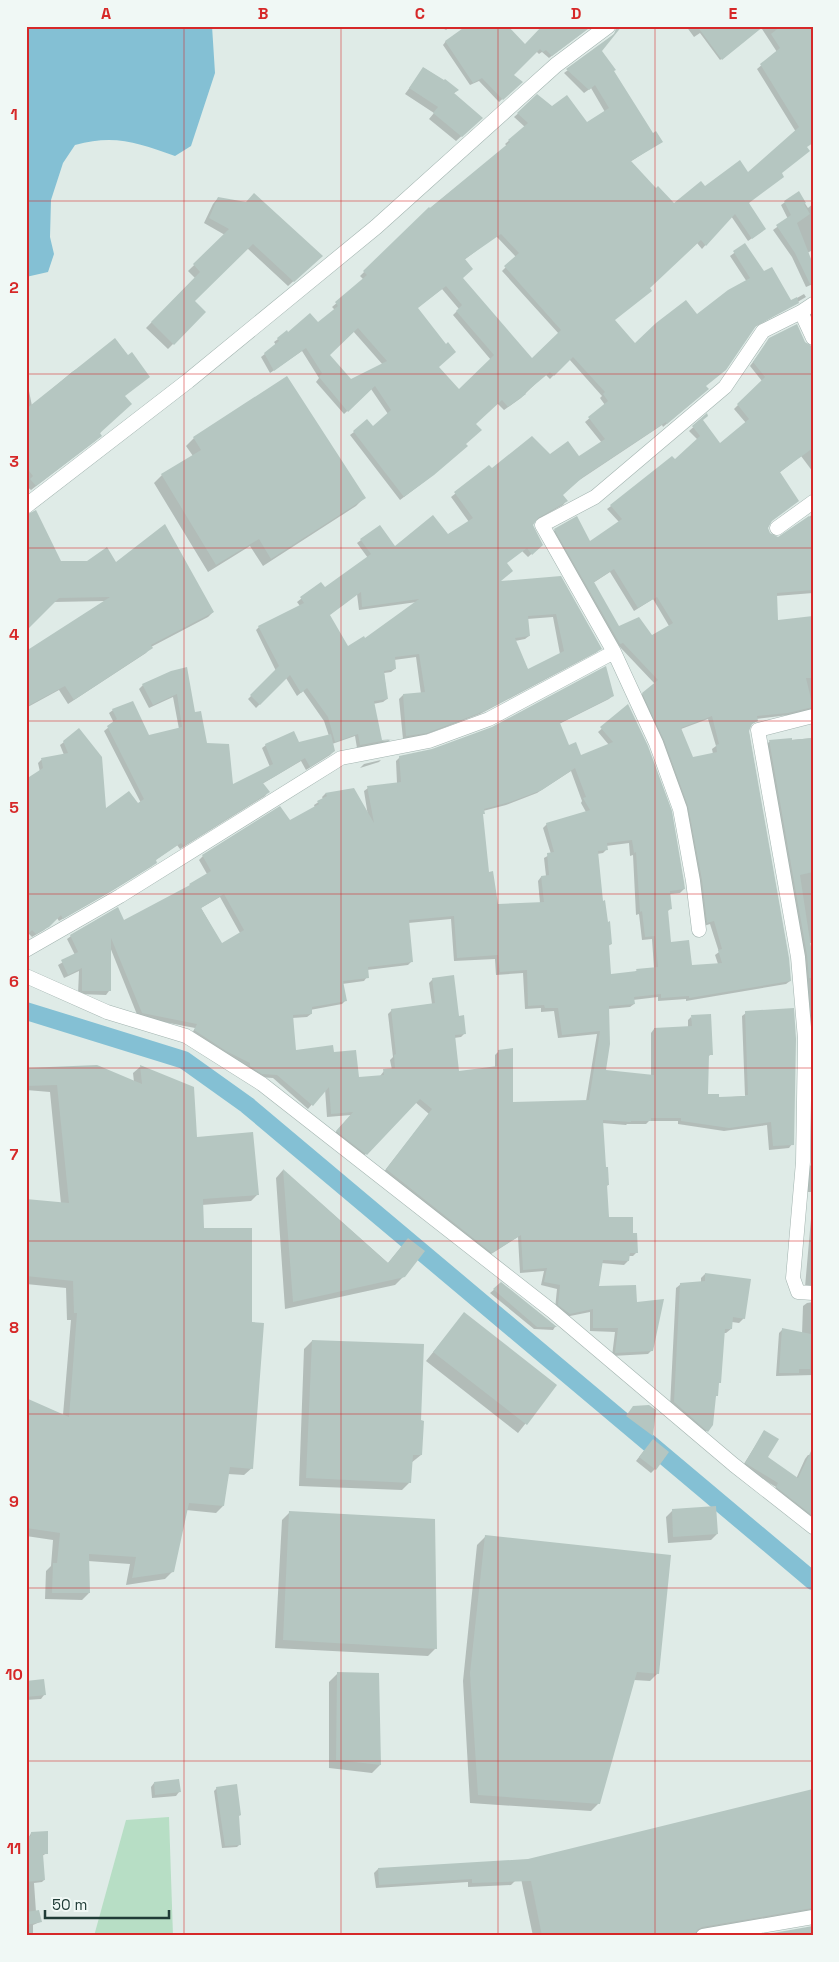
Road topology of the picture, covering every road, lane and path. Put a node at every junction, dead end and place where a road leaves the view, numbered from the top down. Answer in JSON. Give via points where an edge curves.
{"nodes":[{"id":1,"x":608,"y":26,"type":"edge"},
{"id":2,"x":807,"y":308,"type":"edge"},
{"id":3,"x":813,"y":338,"type":"edge"},
{"id":4,"x":813,"y":502,"type":"edge"},
{"id":5,"x":26,"y":506,"type":"edge"},
{"id":6,"x":777,"y":528,"type":"dead end"},
{"id":7,"x":614,"y":652,"type":"junction"},
{"id":8,"x":813,"y":716,"type":"edge"},
{"id":9,"x":699,"y":930,"type":"dead end"},
{"id":10,"x":26,"y":950,"type":"edge"},
{"id":11,"x":26,"y":976,"type":"edge"},
{"id":12,"x":809,"y":1039,"type":"edge"},
{"id":13,"x":813,"y":1293,"type":"edge"},
{"id":14,"x":813,"y":1527,"type":"edge"},
{"id":15,"x":813,"y":1917,"type":"edge"},
{"id":16,"x":703,"y":1936,"type":"edge"}],
"edges":[{"from":1,"to":5,"type":"street","via":[[556,65],[369,233],[188,381]]},
{"from":2,"to":3,"type":"street"},
{"from":2,"to":7,"type":"street","via":[[763,331],[725,387],[595,497],[542,525]]},
{"from":4,"to":6,"type":"street"},
{"from":7,"to":9,"type":"street","via":[[656,743],[680,809]]},
{"from":7,"to":10,"type":"street","via":[[489,719],[429,741],[341,758]]},
{"from":8,"to":12,"type":"street","via":[[758,730],[798,957]]},
{"from":11,"to":14,"type":"street","via":[[107,1012],[186,1036],[262,1084],[552,1311],[734,1465]]},
{"from":12,"to":13,"type":"street","via":[[793,1278],[798,1292]]},
{"from":15,"to":16,"type":"street"}]}
